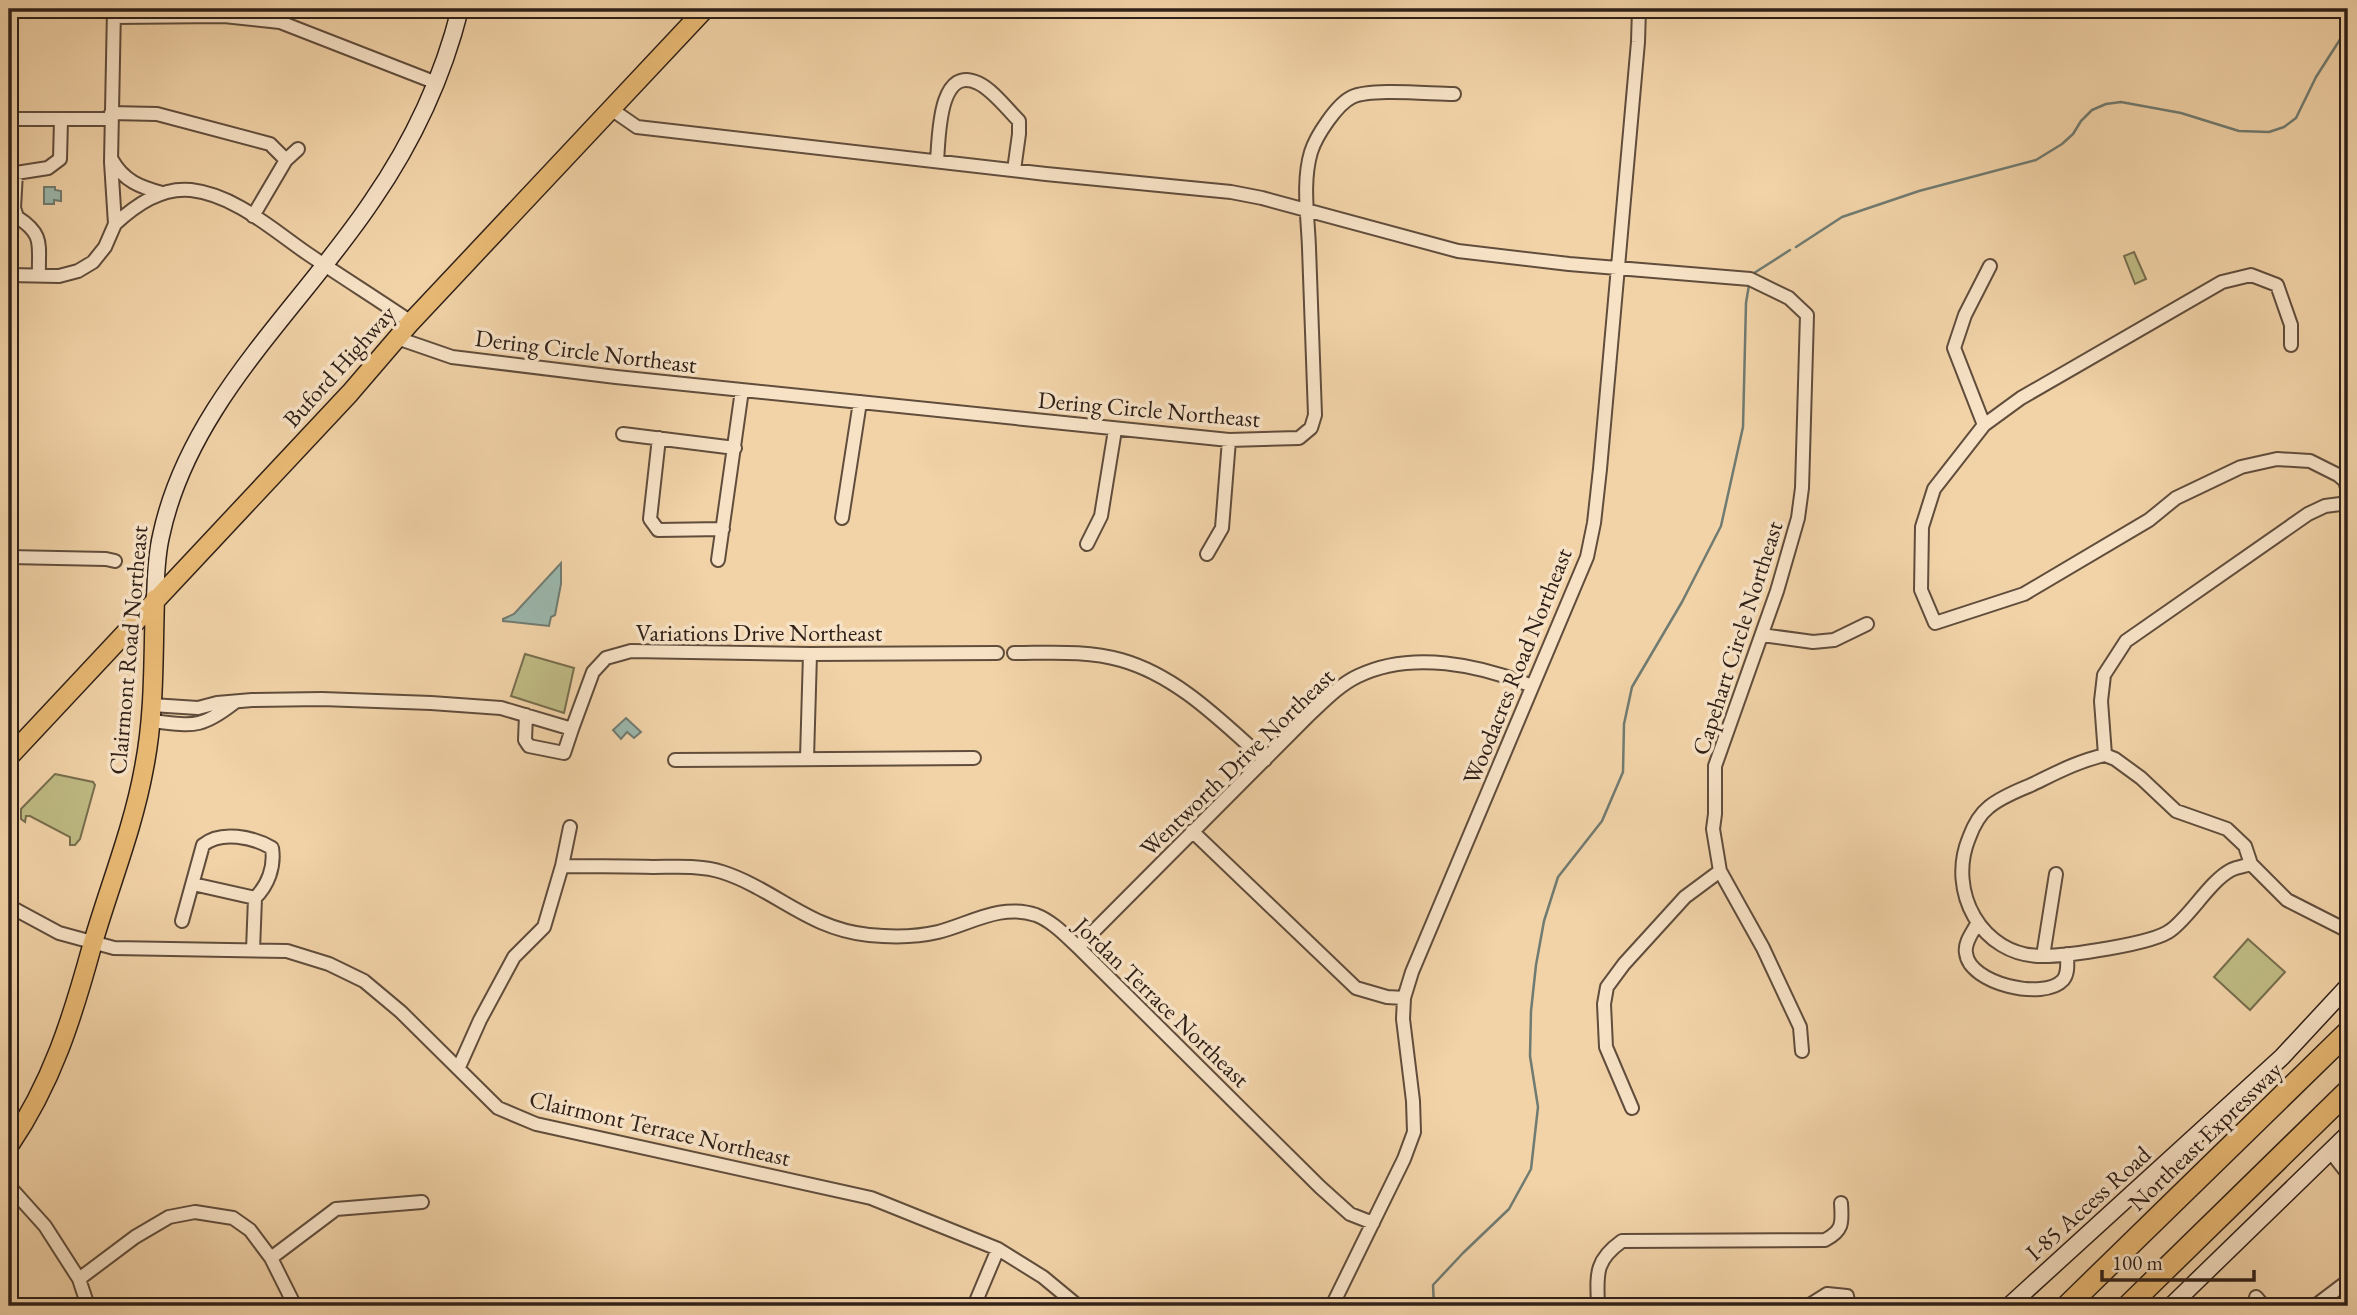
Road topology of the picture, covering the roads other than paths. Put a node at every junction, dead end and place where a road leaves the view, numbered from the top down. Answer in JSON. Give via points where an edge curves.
{"nodes":[{"id":1,"x":284,"y":9,"type":"edge"},
{"id":2,"x":460,"y":9,"type":"edge"},
{"id":3,"x":705,"y":9,"type":"edge"},
{"id":4,"x":1639,"y":9,"type":"edge"},
{"id":5,"x":114,"y":13,"type":"edge"},
{"id":6,"x":280,"y":22,"type":"junction"},
{"id":7,"x":434,"y":82,"type":"junction"},
{"id":8,"x":1454,"y":94,"type":"dead end"},
{"id":9,"x":611,"y":108,"type":"junction"},
{"id":10,"x":111,"y":116,"type":"junction"},
{"id":11,"x":9,"y":119,"type":"edge"},
{"id":12,"x":61,"y":120,"type":"junction"},
{"id":13,"x":298,"y":149,"type":"dead end"},
{"id":14,"x":111,"y":157,"type":"junction"},
{"id":15,"x":286,"y":160,"type":"junction"},
{"id":16,"x":937,"y":161,"type":"junction"},
{"id":17,"x":1014,"y":170,"type":"junction"},
{"id":18,"x":12,"y":172,"type":"edge"},
{"id":19,"x":164,"y":194,"type":"junction"},
{"id":20,"x":1307,"y":211,"type":"junction"},
{"id":21,"x":253,"y":216,"type":"junction"},
{"id":22,"x":13,"y":219,"type":"edge"},
{"id":23,"x":115,"y":223,"type":"junction"},
{"id":24,"x":324,"y":265,"type":"junction"},
{"id":25,"x":1990,"y":266,"type":"dead end"},
{"id":26,"x":1618,"y":267,"type":"junction"},
{"id":27,"x":9,"y":275,"type":"edge"},
{"id":28,"x":39,"y":275,"type":"junction"},
{"id":29,"x":411,"y":322,"type":"junction"},
{"id":30,"x":397,"y":338,"type":"junction"},
{"id":31,"x":2291,"y":345,"type":"dead end"},
{"id":32,"x":742,"y":390,"type":"junction"},
{"id":33,"x":860,"y":402,"type":"junction"},
{"id":34,"x":1984,"y":425,"type":"junction"},
{"id":35,"x":1115,"y":430,"type":"junction"},
{"id":36,"x":623,"y":434,"type":"dead end"},
{"id":37,"x":659,"y":438,"type":"junction"},
{"id":38,"x":1228,"y":440,"type":"junction"},
{"id":39,"x":735,"y":448,"type":"junction"},
{"id":40,"x":2348,"y":491,"type":"edge"},
{"id":41,"x":2348,"y":503,"type":"edge"},
{"id":42,"x":842,"y":518,"type":"dead end"},
{"id":43,"x":723,"y":529,"type":"junction"},
{"id":44,"x":1087,"y":544,"type":"dead end"},
{"id":45,"x":1207,"y":554,"type":"dead end"},
{"id":46,"x":9,"y":557,"type":"edge"},
{"id":47,"x":718,"y":560,"type":"dead end"},
{"id":48,"x":116,"y":561,"type":"dead end"},
{"id":49,"x":155,"y":599,"type":"junction"},
{"id":50,"x":1867,"y":624,"type":"dead end"},
{"id":51,"x":1762,"y":635,"type":"junction"},
{"id":52,"x":996,"y":653,"type":"dead end"},
{"id":53,"x":1014,"y":653,"type":"dead end"},
{"id":54,"x":810,"y":654,"type":"junction"},
{"id":55,"x":1532,"y":686,"type":"junction"},
{"id":56,"x":151,"y":713,"type":"junction"},
{"id":57,"x":526,"y":715,"type":"junction"},
{"id":58,"x":572,"y":729,"type":"junction"},
{"id":59,"x":2105,"y":755,"type":"junction"},
{"id":60,"x":9,"y":757,"type":"edge"},
{"id":61,"x":807,"y":758,"type":"junction"},
{"id":62,"x":974,"y":758,"type":"dead end"},
{"id":63,"x":675,"y":760,"type":"dead end"},
{"id":64,"x":1265,"y":760,"type":"junction"},
{"id":65,"x":570,"y":827,"type":"dead end"},
{"id":66,"x":1192,"y":831,"type":"junction"},
{"id":67,"x":2251,"y":864,"type":"junction"},
{"id":68,"x":562,"y":866,"type":"junction"},
{"id":69,"x":1720,"y":871,"type":"junction"},
{"id":70,"x":2056,"y":874,"type":"dead end"},
{"id":71,"x":193,"y":884,"type":"junction"},
{"id":72,"x":255,"y":898,"type":"junction"},
{"id":73,"x":9,"y":906,"type":"edge"},
{"id":74,"x":182,"y":921,"type":"dead end"},
{"id":75,"x":1977,"y":924,"type":"junction"},
{"id":76,"x":2348,"y":931,"type":"edge"},
{"id":77,"x":93,"y":943,"type":"junction"},
{"id":78,"x":1079,"y":947,"type":"junction"},
{"id":79,"x":253,"y":950,"type":"junction"},
{"id":80,"x":2067,"y":954,"type":"junction"},
{"id":81,"x":2043,"y":956,"type":"junction"},
{"id":82,"x":2348,"y":986,"type":"edge"},
{"id":83,"x":1404,"y":998,"type":"junction"},
{"id":84,"x":2348,"y":1032,"type":"edge"},
{"id":85,"x":1802,"y":1051,"type":"dead end"},
{"id":86,"x":459,"y":1067,"type":"junction"},
{"id":87,"x":2348,"y":1091,"type":"edge"},
{"id":88,"x":1632,"y":1108,"type":"dead end"},
{"id":89,"x":2348,"y":1133,"type":"edge"},
{"id":90,"x":9,"y":1146,"type":"edge"},
{"id":91,"x":2330,"y":1151,"type":"junction"},
{"id":92,"x":2348,"y":1174,"type":"edge"},
{"id":93,"x":9,"y":1186,"type":"edge"},
{"id":94,"x":422,"y":1202,"type":"dead end"},
{"id":95,"x":1842,"y":1202,"type":"dead end"},
{"id":96,"x":1373,"y":1223,"type":"junction"},
{"id":97,"x":998,"y":1249,"type":"junction"},
{"id":98,"x":271,"y":1258,"type":"junction"},
{"id":99,"x":79,"y":1279,"type":"junction"},
{"id":100,"x":2348,"y":1281,"type":"edge"},
{"id":101,"x":1848,"y":1301,"type":"edge"},
{"id":102,"x":88,"y":1306,"type":"edge"},
{"id":103,"x":295,"y":1306,"type":"edge"},
{"id":104,"x":974,"y":1306,"type":"edge"},
{"id":105,"x":1079,"y":1306,"type":"edge"},
{"id":106,"x":1332,"y":1306,"type":"edge"},
{"id":107,"x":1598,"y":1306,"type":"edge"},
{"id":108,"x":1808,"y":1306,"type":"edge"},
{"id":109,"x":2009,"y":1306,"type":"edge"},
{"id":110,"x":2067,"y":1306,"type":"edge"},
{"id":111,"x":2128,"y":1306,"type":"edge"},
{"id":112,"x":2171,"y":1306,"type":"edge"},
{"id":113,"x":2315,"y":1306,"type":"edge"}],
"edges":[{"from":1,"to":6,"type":"street"},
{"from":2,"to":7,"type":"main road","name":"Clairmont Road Northeast"},
{"from":3,"to":9,"type":"main road","name":"Buford Highway"},
{"from":4,"to":26,"type":"street","name":"Woodacres Road Northeast"},
{"from":5,"to":6,"type":"street"},
{"from":5,"to":10,"type":"street"},
{"from":6,"to":7,"type":"street"},
{"from":7,"to":24,"type":"main road","name":"Clairmont Road Northeast","via":[[407,145]]},
{"from":8,"to":20,"type":"street","name":"Dering Circle Northeast","via":[[1370,93],[1345,101],[1311,150]]},
{"from":9,"to":16,"type":"street","via":[[637,127]]},
{"from":9,"to":29,"type":"main road","name":"Buford Highway"},
{"from":10,"to":12,"type":"street"},
{"from":10,"to":14,"type":"street"},
{"from":10,"to":15,"type":"street","via":[[157,114],[270,144]]},
{"from":11,"to":12,"type":"street"},
{"from":12,"to":18,"type":"street","via":[[60,159],[48,168]]},
{"from":13,"to":15,"type":"street"},
{"from":14,"to":19,"type":"street","via":[[132,184]]},
{"from":14,"to":23,"type":"street"},
{"from":15,"to":21,"type":"street"},
{"from":16,"to":17,"type":"street"},
{"from":16,"to":17,"type":"street","via":[[948,90],[965,80],[986,88],[1019,121]]},
{"from":17,"to":20,"type":"street","via":[[1231,192]]},
{"from":18,"to":22,"type":"street"},
{"from":19,"to":21,"type":"street","via":[[191,190],[218,197]]},
{"from":19,"to":23,"type":"street","via":[[154,195]]},
{"from":20,"to":26,"type":"street","name":"Capehart Circle Northeast","via":[[1458,250]]},
{"from":20,"to":38,"type":"street","name":"Dering Circle Northeast","via":[[1314,422],[1299,438]]},
{"from":21,"to":24,"type":"street"},
{"from":22,"to":28,"type":"street","via":[[30,225],[38,236]]},
{"from":23,"to":28,"type":"street","via":[[93,262],[78,271]]},
{"from":24,"to":29,"type":"street"},
{"from":24,"to":49,"type":"main road","name":"Clairmont Road Northeast","via":[[225,395],[189,454],[161,535]]},
{"from":25,"to":34,"type":"street","via":[[1954,348]]},
{"from":26,"to":51,"type":"street","name":"Capehart Circle Northeast","via":[[1750,279],[1790,298],[1807,315],[1798,518]]},
{"from":26,"to":55,"type":"street","name":"Woodacres Road Northeast","via":[[1594,523],[1587,557]]},
{"from":27,"to":28,"type":"street"},
{"from":29,"to":30,"type":"main road","name":"Buford Highway"},
{"from":30,"to":32,"type":"street","name":"Dering Circle Northeast","via":[[452,357]]},
{"from":30,"to":49,"type":"main road","name":"Buford Highway"},
{"from":31,"to":34,"type":"street","via":[[2291,325],[2277,285],[2251,275],[2222,282],[2021,398]]},
{"from":32,"to":33,"type":"street","name":"Dering Circle Northeast"},
{"from":32,"to":39,"type":"street"},
{"from":33,"to":35,"type":"street","name":"Dering Circle Northeast"},
{"from":33,"to":42,"type":"street"},
{"from":34,"to":40,"type":"street","via":[[1934,489],[1922,527],[1921,590],[1934,623],[2024,594],[2148,520],[2176,498],[2241,467],[2277,459],[2310,461],[2338,475]]},
{"from":35,"to":38,"type":"street","name":"Dering Circle Northeast"},
{"from":35,"to":44,"type":"street","via":[[1101,516]]},
{"from":36,"to":37,"type":"street"},
{"from":37,"to":39,"type":"street"},
{"from":37,"to":43,"type":"street","via":[[650,519],[658,530]]},
{"from":38,"to":45,"type":"street","via":[[1222,528]]},
{"from":39,"to":43,"type":"street"},
{"from":41,"to":59,"type":"street","via":[[2308,514],[2126,641],[2104,675]]},
{"from":43,"to":47,"type":"street"},
{"from":46,"to":48,"type":"street"},
{"from":49,"to":56,"type":"main road","name":"Clairmont Road Northeast"},
{"from":49,"to":60,"type":"main road","name":"Buford Highway"},
{"from":50,"to":51,"type":"street","via":[[1834,640]]},
{"from":51,"to":69,"type":"street","name":"Capehart Circle Northeast","via":[[1715,766],[1713,829]]},
{"from":52,"to":54,"type":"street","name":"Variations Drive Northeast"},
{"from":53,"to":64,"type":"street","via":[[1090,654],[1158,675],[1197,701]]},
{"from":54,"to":58,"type":"street","name":"Variations Drive Northeast","via":[[653,650],[606,658],[593,672]]},
{"from":54,"to":61,"type":"street"},
{"from":55,"to":64,"type":"street","name":"Wentworth Drive Northeast","via":[[1481,668],[1437,663],[1380,669],[1337,691]]},
{"from":55,"to":83,"type":"street","name":"Woodacres Road Northeast"},
{"from":56,"to":57,"type":"street","via":[[199,724],[234,703],[322,699],[501,708]]},
{"from":56,"to":77,"type":"main road","name":"Clairmont Road Northeast","via":[[140,790]]},
{"from":57,"to":58,"type":"street"},
{"from":57,"to":58,"type":"street","name":"Variations Drive Northeast","via":[[529,746],[564,753]]},
{"from":59,"to":67,"type":"street","via":[[2141,778],[2176,811],[2233,833],[2245,846]]},
{"from":59,"to":75,"type":"street","via":[[2076,763],[1987,807],[1971,831],[1962,869],[1966,902]]},
{"from":61,"to":62,"type":"street"},
{"from":61,"to":63,"type":"street"},
{"from":64,"to":66,"type":"street","name":"Wentworth Drive Northeast"},
{"from":65,"to":68,"type":"street"},
{"from":66,"to":78,"type":"street","name":"Wentworth Drive Northeast"},
{"from":66,"to":83,"type":"street","via":[[1356,988]]},
{"from":67,"to":76,"type":"street","via":[[2287,900]]},
{"from":67,"to":80,"type":"street","via":[[2225,874],[2169,932],[2150,941]]},
{"from":68,"to":78,"type":"street","name":"Jordan Terrace Northeast","via":[[692,867],[720,872],[815,922],[867,935],[937,932],[985,915],[1014,911],[1036,915]]},
{"from":68,"to":86,"type":"street","via":[[544,927],[514,957]]},
{"from":69,"to":85,"type":"street","name":"Capehart Circle Northeast","via":[[1800,1027]]},
{"from":69,"to":88,"type":"street","via":[[1685,897],[1607,987],[1606,1047]]},
{"from":70,"to":81,"type":"street"},
{"from":71,"to":72,"type":"street"},
{"from":71,"to":72,"type":"street","via":[[203,845],[212,838],[223,835],[262,842],[272,848],[274,859],[265,888]]},
{"from":71,"to":74,"type":"street"},
{"from":72,"to":79,"type":"street"},
{"from":73,"to":77,"type":"street","name":"Clairmont Terrace Northeast","via":[[59,933]]},
{"from":75,"to":80,"type":"street","via":[[1965,950],[1967,961],[1993,982],[2024,988],[2054,985],[2066,975]]},
{"from":75,"to":81,"type":"street","via":[[2003,946]]},
{"from":77,"to":79,"type":"street","name":"Clairmont Terrace Northeast","via":[[117,948]]},
{"from":77,"to":90,"type":"main road","name":"Clairmont Road Northeast","via":[[54,1065]]},
{"from":78,"to":96,"type":"street","name":"Jordan Terrace Northeast","via":[[1320,1187],[1350,1214]]},
{"from":79,"to":86,"type":"street","name":"Clairmont Terrace Northeast","via":[[287,951],[364,981]]},
{"from":80,"to":81,"type":"street"},
{"from":82,"to":109,"type":"main road","name":"I-85 Access Road","via":[[2282,1057]]},
{"from":83,"to":96,"type":"street","name":"Woodacres Road Northeast","via":[[1414,1132]]},
{"from":84,"to":110,"type":"highway","name":"Northeast Expressway"},
{"from":86,"to":97,"type":"street","name":"Clairmont Terrace Northeast","via":[[498,1108],[536,1124],[871,1198]]},
{"from":87,"to":111,"type":"highway"},
{"from":89,"to":91,"type":"main road"},
{"from":91,"to":92,"type":"street"},
{"from":91,"to":112,"type":"main road"},
{"from":93,"to":99,"type":"street","via":[[45,1226]]},
{"from":94,"to":98,"type":"street","via":[[336,1209]]},
{"from":95,"to":107,"type":"street","via":[[1842,1223],[1836,1234],[1825,1240],[1622,1241],[1605,1253],[1597,1272]]},
{"from":96,"to":106,"type":"street","name":"Woodacres Road Northeast"},
{"from":97,"to":104,"type":"street"},
{"from":97,"to":105,"type":"street","name":"Clairmont Terrace Northeast"},
{"from":98,"to":99,"type":"street","via":[[250,1230],[233,1218],[195,1212],[169,1217]]},
{"from":98,"to":103,"type":"street"},
{"from":99,"to":102,"type":"street"},
{"from":100,"to":113,"type":"street"},
{"from":101,"to":108,"type":"street","via":[[1827,1294]]}]}
